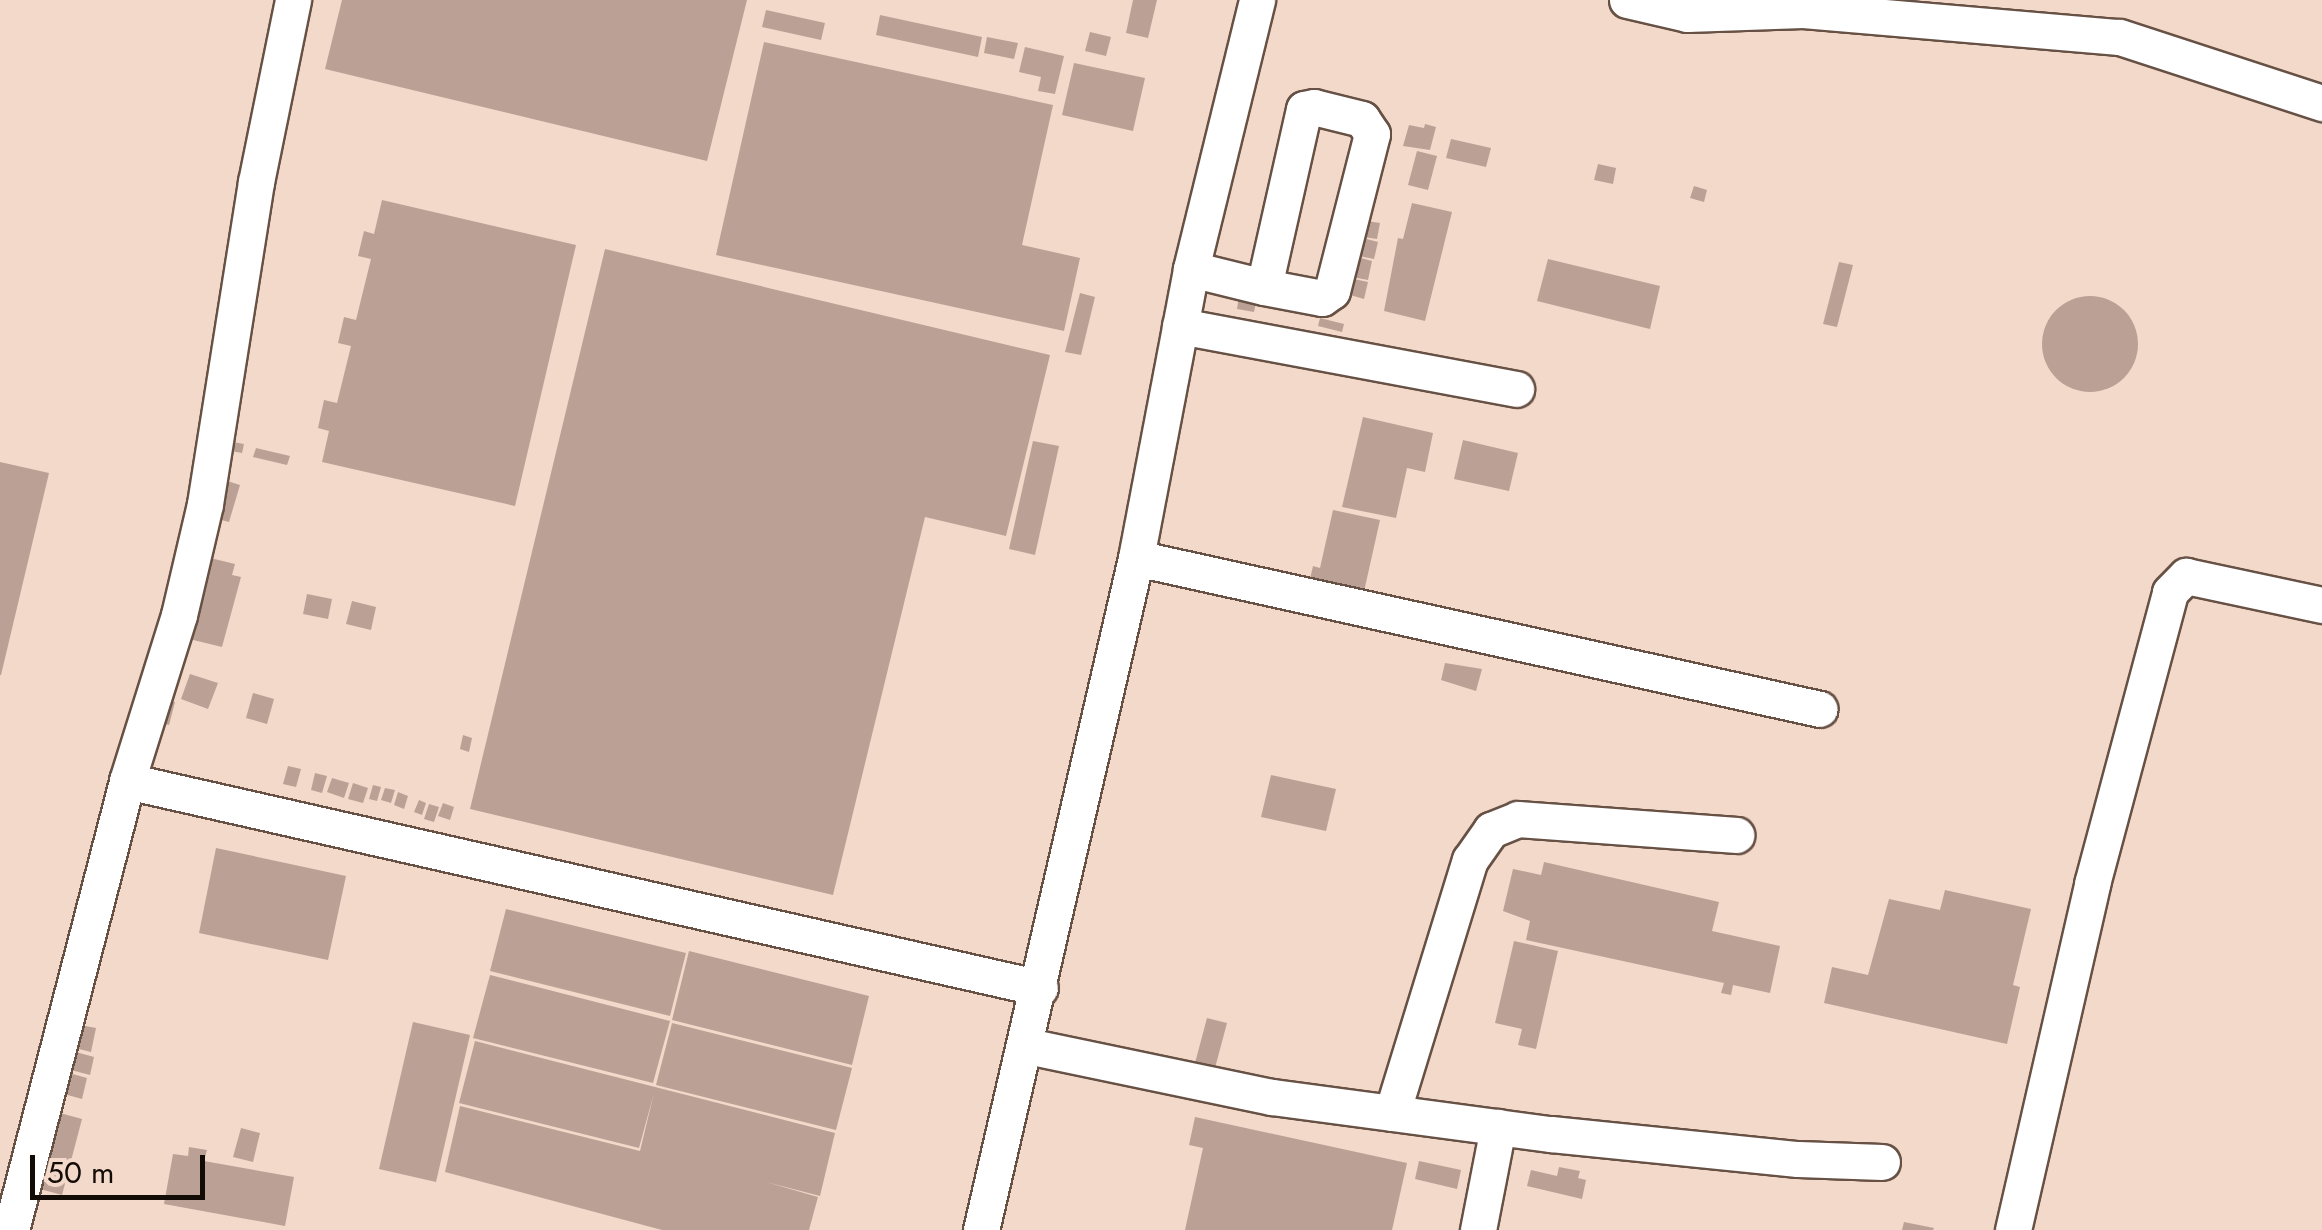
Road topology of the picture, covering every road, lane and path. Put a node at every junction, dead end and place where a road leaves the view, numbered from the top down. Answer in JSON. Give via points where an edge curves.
{"nodes":[{"id":1,"x":292,"y":0,"type":"edge"},
{"id":2,"x":1257,"y":0,"type":"edge"},
{"id":3,"x":1627,"y":0,"type":"edge"},
{"id":4,"x":2322,"y":103,"type":"edge"},
{"id":5,"x":1191,"y":269,"type":"junction"},
{"id":6,"x":1264,"y":287,"type":"junction"},
{"id":7,"x":1180,"y":326,"type":"junction"},
{"id":8,"x":1516,"y":389,"type":"dead end"},
{"id":9,"x":1136,"y":558,"type":"junction"},
{"id":10,"x":2322,"y":604,"type":"edge"},
{"id":11,"x":1820,"y":709,"type":"dead end"},
{"id":12,"x":127,"y":781,"type":"junction"},
{"id":13,"x":1736,"y":835,"type":"dead end"},
{"id":14,"x":1040,"y":988,"type":"junction"},
{"id":15,"x":1027,"y":1046,"type":"junction"},
{"id":16,"x":1392,"y":1113,"type":"junction"},
{"id":17,"x":1498,"y":1127,"type":"junction"},
{"id":18,"x":1882,"y":1162,"type":"dead end"},
{"id":19,"x":11,"y":1230,"type":"edge"},
{"id":20,"x":981,"y":1230,"type":"edge"},
{"id":21,"x":1478,"y":1230,"type":"edge"},
{"id":22,"x":2013,"y":1230,"type":"edge"}],
"edges":[{"from":1,"to":12,"type":"street","via":[[205,504]]},
{"from":2,"to":5,"type":"street"},
{"from":3,"to":4,"type":"street","via":[[1687,14],[1804,10],[2120,38]]},
{"from":5,"to":6,"type":"street"},
{"from":5,"to":7,"type":"street"},
{"from":6,"to":6,"type":"street","via":[[1304,109],[1362,120],[1372,134],[1332,291],[1322,298]]},
{"from":7,"to":8,"type":"street"},
{"from":7,"to":9,"type":"street"},
{"from":9,"to":11,"type":"street"},
{"from":9,"to":14,"type":"street"},
{"from":10,"to":22,"type":"street","via":[[2186,576],[2170,592],[2092,884]]},
{"from":12,"to":14,"type":"street"},
{"from":12,"to":19,"type":"street"},
{"from":13,"to":16,"type":"street","via":[[1518,819],[1491,830],[1470,860]]},
{"from":14,"to":15,"type":"street"},
{"from":15,"to":16,"type":"street","via":[[1272,1097]]},
{"from":15,"to":20,"type":"street"},
{"from":16,"to":17,"type":"street"},
{"from":17,"to":18,"type":"street"},
{"from":17,"to":21,"type":"street"}]}
